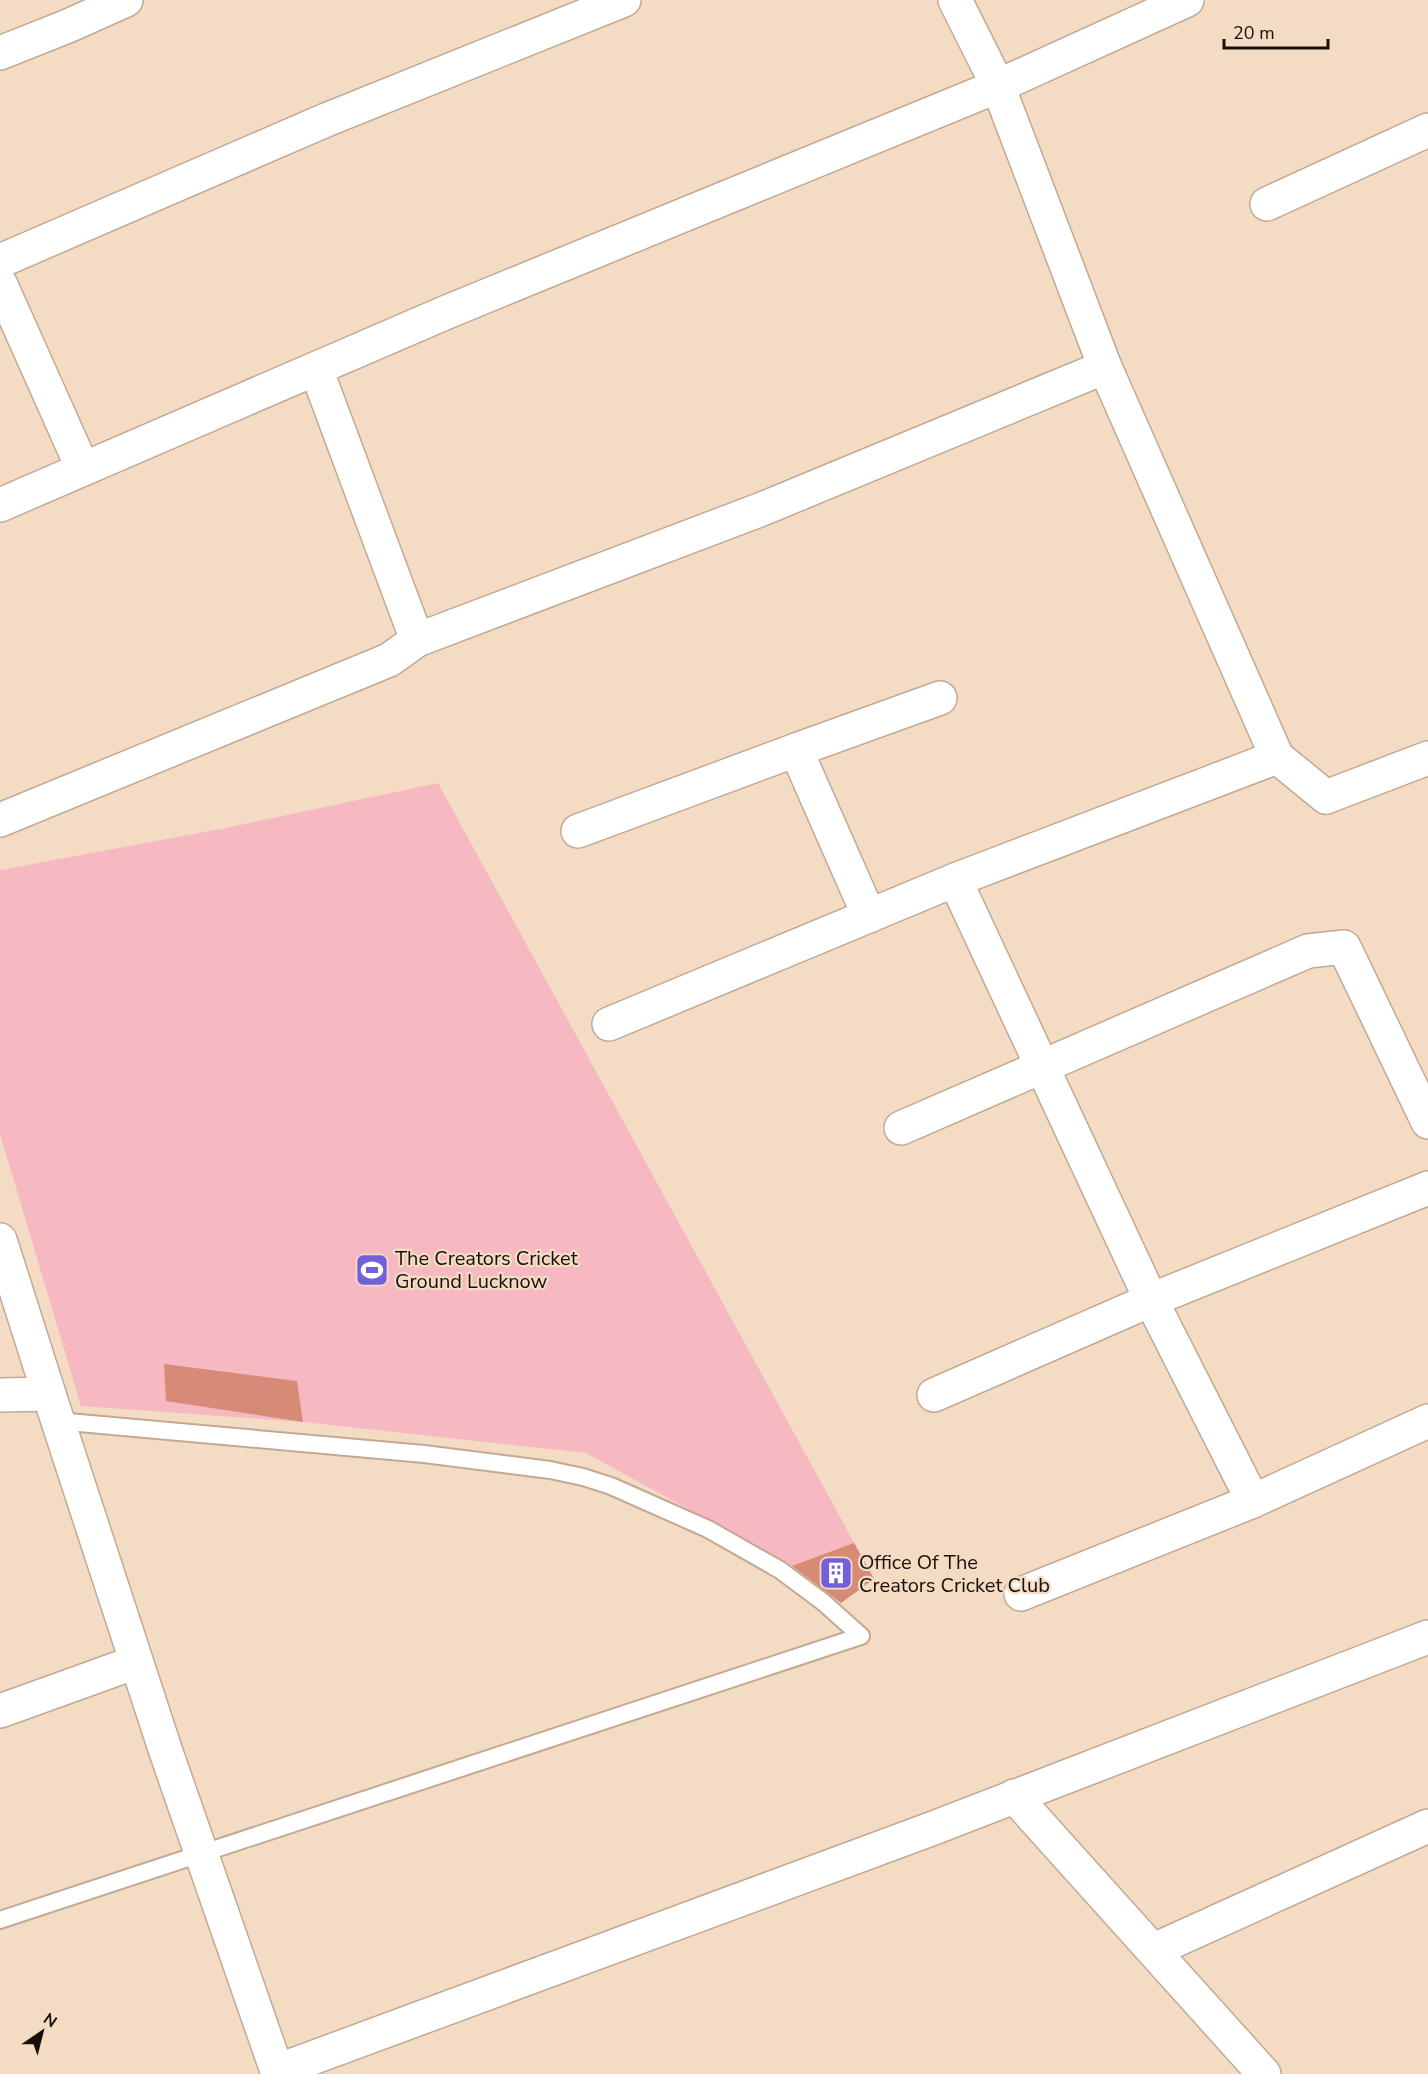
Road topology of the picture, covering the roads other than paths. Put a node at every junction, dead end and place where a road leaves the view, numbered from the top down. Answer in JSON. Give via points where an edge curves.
{"nodes":[{"id":1,"x":126,"y":0,"type":"edge"},
{"id":2,"x":624,"y":0,"type":"edge"},
{"id":3,"x":955,"y":0,"type":"edge"},
{"id":4,"x":1187,"y":0,"type":"edge"},
{"id":5,"x":0,"y":52,"type":"edge"},
{"id":6,"x":998,"y":86,"type":"junction"},
{"id":7,"x":1428,"y":130,"type":"edge"},
{"id":8,"x":1267,"y":204,"type":"dead end"},
{"id":9,"x":0,"y":261,"type":"edge"},
{"id":10,"x":0,"y":284,"type":"edge"},
{"id":11,"x":1106,"y":367,"type":"junction"},
{"id":12,"x":316,"y":369,"type":"junction"},
{"id":13,"x":83,"y":469,"type":"junction"},
{"id":14,"x":0,"y":505,"type":"edge"},
{"id":15,"x":417,"y":640,"type":"junction"},
{"id":16,"x":940,"y":698,"type":"dead end"},
{"id":17,"x":795,"y":750,"type":"junction"},
{"id":18,"x":1277,"y":757,"type":"junction"},
{"id":19,"x":1428,"y":758,"type":"edge"},
{"id":20,"x":0,"y":820,"type":"edge"},
{"id":21,"x":578,"y":831,"type":"dead end"},
{"id":22,"x":955,"y":880,"type":"junction"},
{"id":23,"x":869,"y":916,"type":"junction"},
{"id":24,"x":609,"y":1024,"type":"dead end"},
{"id":25,"x":1042,"y":1067,"type":"junction"},
{"id":26,"x":1428,"y":1122,"type":"edge"},
{"id":27,"x":901,"y":1128,"type":"dead end"},
{"id":28,"x":1428,"y":1188,"type":"edge"},
{"id":29,"x":0,"y":1240,"type":"edge"},
{"id":30,"x":1151,"y":1300,"type":"junction"},
{"id":31,"x":0,"y":1395,"type":"edge"},
{"id":32,"x":934,"y":1395,"type":"dead end"},
{"id":33,"x":53,"y":1408,"type":"junction"},
{"id":34,"x":1428,"y":1421,"type":"edge"},
{"id":35,"x":1253,"y":1501,"type":"junction"},
{"id":36,"x":1021,"y":1594,"type":"dead end"},
{"id":37,"x":1428,"y":1637,"type":"edge"},
{"id":38,"x":136,"y":1662,"type":"junction"},
{"id":39,"x":0,"y":1711,"type":"edge"},
{"id":40,"x":1014,"y":1796,"type":"junction"},
{"id":41,"x":1428,"y":1826,"type":"edge"},
{"id":42,"x":201,"y":1854,"type":"junction"},
{"id":43,"x":0,"y":1920,"type":"edge"},
{"id":44,"x":1154,"y":1950,"type":"junction"},
{"id":45,"x":278,"y":2072,"type":"edge"},
{"id":46,"x":1264,"y":2074,"type":"edge"}],
"edges":[{"from":1,"to":5,"type":"street"},
{"from":2,"to":9,"type":"street","via":[[326,120]]},
{"from":3,"to":6,"type":"street"},
{"from":4,"to":6,"type":"street"},
{"from":6,"to":11,"type":"street"},
{"from":6,"to":12,"type":"street"},
{"from":7,"to":8,"type":"street"},
{"from":10,"to":13,"type":"street"},
{"from":11,"to":15,"type":"street","via":[[762,510]]},
{"from":11,"to":18,"type":"street"},
{"from":12,"to":13,"type":"street"},
{"from":12,"to":15,"type":"street"},
{"from":13,"to":14,"type":"street"},
{"from":15,"to":20,"type":"street","via":[[389,660]]},
{"from":16,"to":17,"type":"street"},
{"from":17,"to":21,"type":"street"},
{"from":17,"to":23,"type":"street"},
{"from":18,"to":19,"type":"street","via":[[1326,797]]},
{"from":18,"to":22,"type":"street"},
{"from":22,"to":23,"type":"street"},
{"from":22,"to":25,"type":"street"},
{"from":23,"to":24,"type":"street"},
{"from":25,"to":26,"type":"street","via":[[1308,951],[1344,947]]},
{"from":25,"to":27,"type":"street"},
{"from":25,"to":30,"type":"street"},
{"from":28,"to":30,"type":"street"},
{"from":29,"to":33,"type":"street"},
{"from":30,"to":32,"type":"street"},
{"from":30,"to":35,"type":"street"},
{"from":31,"to":33,"type":"street"},
{"from":33,"to":38,"type":"street"},
{"from":33,"to":42,"type":"lane","via":[[583,1477],[719,1535],[780,1570],[861,1636]]},
{"from":34,"to":35,"type":"street"},
{"from":35,"to":36,"type":"street"},
{"from":37,"to":40,"type":"street"},
{"from":38,"to":39,"type":"street"},
{"from":38,"to":42,"type":"street"},
{"from":40,"to":44,"type":"street"},
{"from":40,"to":45,"type":"street"},
{"from":41,"to":44,"type":"street"},
{"from":42,"to":43,"type":"lane"},
{"from":42,"to":45,"type":"street"},
{"from":44,"to":46,"type":"street"}]}
